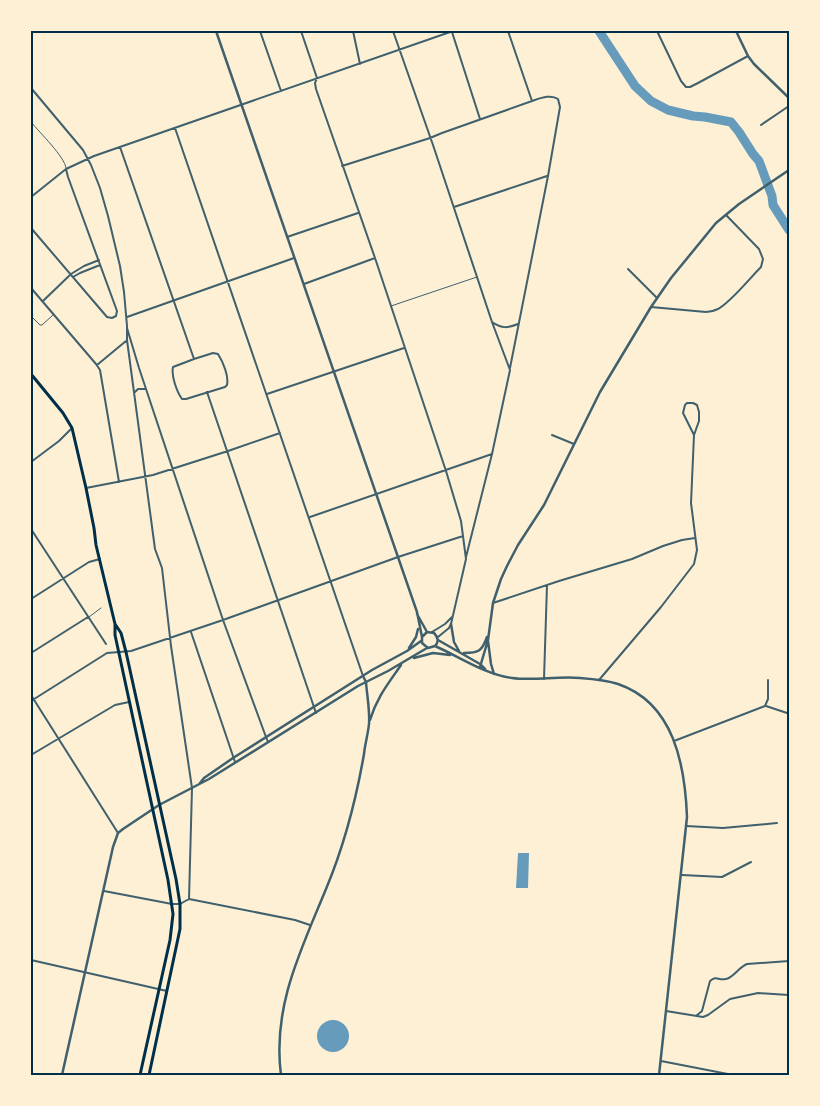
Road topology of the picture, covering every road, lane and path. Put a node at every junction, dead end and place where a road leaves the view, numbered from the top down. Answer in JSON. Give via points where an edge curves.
{"nodes":[{"id":1,"x":216,"y":31,"type":"edge"},
{"id":2,"x":260,"y":31,"type":"edge"},
{"id":3,"x":301,"y":31,"type":"edge"},
{"id":4,"x":353,"y":31,"type":"edge"},
{"id":5,"x":393,"y":31,"type":"edge"},
{"id":6,"x":508,"y":31,"type":"edge"},
{"id":7,"x":657,"y":31,"type":"edge"},
{"id":8,"x":736,"y":31,"type":"edge"},
{"id":9,"x":452,"y":32,"type":"edge"},
{"id":10,"x":399,"y":50,"type":"junction"},
{"id":11,"x":748,"y":56,"type":"junction"},
{"id":12,"x":360,"y":64,"type":"junction"},
{"id":13,"x":317,"y":78,"type":"junction"},
{"id":14,"x":31,"y":88,"type":"edge"},
{"id":15,"x":280,"y":91,"type":"junction"},
{"id":16,"x":789,"y":98,"type":"edge"},
{"id":17,"x":532,"y":101,"type":"junction"},
{"id":18,"x":241,"y":104,"type":"junction"},
{"id":19,"x":789,"y":106,"type":"edge"},
{"id":20,"x":480,"y":119,"type":"junction"},
{"id":21,"x":31,"y":122,"type":"edge"},
{"id":22,"x":761,"y":125,"type":"dead end"},
{"id":23,"x":175,"y":128,"type":"junction"},
{"id":24,"x":430,"y":138,"type":"junction"},
{"id":25,"x":120,"y":147,"type":"junction"},
{"id":26,"x":88,"y":158,"type":"junction"},
{"id":27,"x":342,"y":166,"type":"junction"},
{"id":28,"x":66,"y":169,"type":"junction"},
{"id":29,"x":789,"y":170,"type":"edge"},
{"id":30,"x":548,"y":176,"type":"junction"},
{"id":31,"x":31,"y":197,"type":"edge"},
{"id":32,"x":454,"y":207,"type":"junction"},
{"id":33,"x":358,"y":213,"type":"junction"},
{"id":34,"x":726,"y":214,"type":"junction"},
{"id":35,"x":31,"y":228,"type":"edge"},
{"id":36,"x":287,"y":237,"type":"junction"},
{"id":37,"x":294,"y":258,"type":"junction"},
{"id":38,"x":375,"y":258,"type":"junction"},
{"id":39,"x":98,"y":260,"type":"junction"},
{"id":40,"x":100,"y":265,"type":"junction"},
{"id":41,"x":628,"y":269,"type":"dead end"},
{"id":42,"x":72,"y":276,"type":"junction"},
{"id":43,"x":477,"y":277,"type":"junction"},
{"id":44,"x":228,"y":281,"type":"junction"},
{"id":45,"x":304,"y":284,"type":"junction"},
{"id":46,"x":31,"y":288,"type":"edge"},
{"id":47,"x":657,"y":298,"type":"junction"},
{"id":48,"x":173,"y":300,"type":"junction"},
{"id":49,"x":43,"y":301,"type":"junction"},
{"id":50,"x":391,"y":306,"type":"junction"},
{"id":51,"x":650,"y":307,"type":"junction"},
{"id":52,"x":54,"y":314,"type":"junction"},
{"id":53,"x":31,"y":316,"type":"edge"},
{"id":54,"x":126,"y":317,"type":"junction"},
{"id":55,"x":492,"y":322,"type":"junction"},
{"id":56,"x":518,"y":324,"type":"junction"},
{"id":57,"x":127,"y":326,"type":"junction"},
{"id":58,"x":127,"y":340,"type":"junction"},
{"id":59,"x":405,"y":348,"type":"junction"},
{"id":60,"x":194,"y":359,"type":"junction"},
{"id":61,"x":97,"y":365,"type":"junction"},
{"id":62,"x":510,"y":370,"type":"junction"},
{"id":63,"x":333,"y":371,"type":"junction"},
{"id":64,"x":31,"y":374,"type":"edge"},
{"id":65,"x":146,"y":389,"type":"junction"},
{"id":66,"x":207,"y":392,"type":"junction"},
{"id":67,"x":134,"y":393,"type":"junction"},
{"id":68,"x":267,"y":394,"type":"junction"},
{"id":69,"x":72,"y":428,"type":"junction"},
{"id":70,"x":280,"y":432,"type":"junction"},
{"id":71,"x":552,"y":435,"type":"dead end"},
{"id":72,"x":694,"y":435,"type":"junction"},
{"id":73,"x":574,"y":444,"type":"junction"},
{"id":74,"x":228,"y":452,"type":"junction"},
{"id":75,"x":492,"y":454,"type":"junction"},
{"id":76,"x":31,"y":462,"type":"edge"},
{"id":77,"x":173,"y":469,"type":"junction"},
{"id":78,"x":446,"y":471,"type":"junction"},
{"id":79,"x":145,"y":477,"type":"junction"},
{"id":80,"x":119,"y":482,"type":"junction"},
{"id":81,"x":86,"y":488,"type":"junction"},
{"id":82,"x":376,"y":494,"type":"junction"},
{"id":83,"x":309,"y":518,"type":"junction"},
{"id":84,"x":32,"y":530,"type":"edge"},
{"id":85,"x":464,"y":536,"type":"junction"},
{"id":86,"x":694,"y":538,"type":"junction"},
{"id":87,"x":398,"y":557,"type":"junction"},
{"id":88,"x":100,"y":559,"type":"junction"},
{"id":89,"x":466,"y":559,"type":"junction"},
{"id":90,"x":63,"y":578,"type":"junction"},
{"id":91,"x":331,"y":582,"type":"junction"},
{"id":92,"x":547,"y":585,"type":"junction"},
{"id":93,"x":31,"y":599,"type":"edge"},
{"id":94,"x":278,"y":601,"type":"junction"},
{"id":95,"x":493,"y":603,"type":"junction"},
{"id":96,"x":101,"y":608,"type":"dead end"},
{"id":97,"x":417,"y":612,"type":"junction"},
{"id":98,"x":88,"y":617,"type":"junction"},
{"id":99,"x":453,"y":617,"type":"junction"},
{"id":100,"x":223,"y":620,"type":"junction"},
{"id":101,"x":115,"y":624,"type":"junction"},
{"id":102,"x":451,"y":624,"type":"junction"},
{"id":103,"x":418,"y":625,"type":"junction"},
{"id":104,"x":191,"y":631,"type":"junction"},
{"id":105,"x":489,"y":631,"type":"junction"},
{"id":106,"x":427,"y":632,"type":"junction"},
{"id":107,"x":432,"y":632,"type":"junction"},
{"id":108,"x":171,"y":637,"type":"junction"},
{"id":109,"x":437,"y":638,"type":"junction"},
{"id":110,"x":422,"y":639,"type":"junction"},
{"id":111,"x":488,"y":640,"type":"junction"},
{"id":112,"x":106,"y":644,"type":"dead end"},
{"id":113,"x":435,"y":646,"type":"junction"},
{"id":114,"x":428,"y":648,"type":"junction"},
{"id":115,"x":118,"y":652,"type":"junction"},
{"id":116,"x":126,"y":652,"type":"junction"},
{"id":117,"x":407,"y":652,"type":"junction"},
{"id":118,"x":31,"y":653,"type":"edge"},
{"id":119,"x":461,"y":653,"type":"junction"},
{"id":120,"x":453,"y":655,"type":"junction"},
{"id":121,"x":408,"y":660,"type":"junction"},
{"id":122,"x":402,"y":663,"type":"junction"},
{"id":123,"x":480,"y":666,"type":"junction"},
{"id":124,"x":494,"y":674,"type":"junction"},
{"id":125,"x":363,"y":676,"type":"junction"},
{"id":126,"x":544,"y":679,"type":"junction"},
{"id":127,"x":599,"y":680,"type":"junction"},
{"id":128,"x":768,"y":680,"type":"dead end"},
{"id":129,"x":366,"y":682,"type":"junction"},
{"id":130,"x":31,"y":695,"type":"edge"},
{"id":131,"x":33,"y":700,"type":"edge"},
{"id":132,"x":129,"y":702,"type":"junction"},
{"id":133,"x":765,"y":706,"type":"junction"},
{"id":134,"x":313,"y":708,"type":"junction"},
{"id":135,"x":316,"y":713,"type":"junction"},
{"id":136,"x":787,"y":713,"type":"dead end"},
{"id":137,"x":369,"y":724,"type":"junction"},
{"id":138,"x":266,"y":737,"type":"junction"},
{"id":139,"x":58,"y":738,"type":"junction"},
{"id":140,"x":674,"y":741,"type":"junction"},
{"id":141,"x":268,"y":742,"type":"junction"},
{"id":142,"x":31,"y":755,"type":"edge"},
{"id":143,"x":233,"y":758,"type":"junction"},
{"id":144,"x":235,"y":762,"type":"junction"},
{"id":145,"x":200,"y":783,"type":"junction"},
{"id":146,"x":192,"y":788,"type":"junction"},
{"id":147,"x":160,"y":805,"type":"junction"},
{"id":148,"x":152,"y":809,"type":"junction"},
{"id":149,"x":777,"y":823,"type":"dead end"},
{"id":150,"x":686,"y":826,"type":"junction"},
{"id":151,"x":118,"y":833,"type":"junction"},
{"id":152,"x":751,"y":862,"type":"dead end"},
{"id":153,"x":682,"y":875,"type":"junction"},
{"id":154,"x":104,"y":891,"type":"junction"},
{"id":155,"x":190,"y":899,"type":"junction"},
{"id":156,"x":172,"y":904,"type":"junction"},
{"id":157,"x":180,"y":904,"type":"junction"},
{"id":158,"x":310,"y":925,"type":"junction"},
{"id":159,"x":31,"y":960,"type":"edge"},
{"id":160,"x":789,"y":961,"type":"edge"},
{"id":161,"x":85,"y":972,"type":"junction"},
{"id":162,"x":159,"y":989,"type":"junction"},
{"id":163,"x":167,"y":991,"type":"junction"},
{"id":164,"x":789,"y":994,"type":"edge"},
{"id":165,"x":666,"y":1011,"type":"junction"},
{"id":166,"x":696,"y":1016,"type":"junction"},
{"id":167,"x":661,"y":1061,"type":"junction"},
{"id":168,"x":62,"y":1075,"type":"edge"},
{"id":169,"x":140,"y":1075,"type":"edge"},
{"id":170,"x":148,"y":1075,"type":"edge"},
{"id":171,"x":281,"y":1075,"type":"edge"},
{"id":172,"x":659,"y":1075,"type":"edge"},
{"id":173,"x":733,"y":1075,"type":"edge"}],
"edges":[{"from":1,"to":18,"type":"street"},
{"from":2,"to":15,"type":"street"},
{"from":3,"to":13,"type":"street"},
{"from":4,"to":12,"type":"street"},
{"from":5,"to":10,"type":"street"},
{"from":6,"to":17,"type":"street"},
{"from":7,"to":11,"type":"street","via":[[680,81],[686,87],[698,84]]},
{"from":8,"to":11,"type":"street"},
{"from":9,"to":10,"type":"street"},
{"from":9,"to":20,"type":"street"},
{"from":10,"to":12,"type":"street"},
{"from":10,"to":24,"type":"street"},
{"from":11,"to":16,"type":"street"},
{"from":12,"to":13,"type":"street"},
{"from":13,"to":15,"type":"street"},
{"from":13,"to":27,"type":"street","via":[[316,89]]},
{"from":14,"to":26,"type":"street"},
{"from":15,"to":18,"type":"street"},
{"from":17,"to":20,"type":"street"},
{"from":17,"to":30,"type":"street","via":[[555,97],[560,107]]},
{"from":18,"to":23,"type":"street"},
{"from":18,"to":36,"type":"street"},
{"from":19,"to":22,"type":"street"},
{"from":20,"to":24,"type":"street"},
{"from":21,"to":28,"type":"lane","via":[[61,157]]},
{"from":23,"to":25,"type":"street"},
{"from":23,"to":44,"type":"street"},
{"from":24,"to":27,"type":"street"},
{"from":24,"to":32,"type":"street"},
{"from":25,"to":26,"type":"street"},
{"from":25,"to":48,"type":"street"},
{"from":26,"to":28,"type":"street"},
{"from":26,"to":54,"type":"street","via":[[111,226]]},
{"from":27,"to":33,"type":"street"},
{"from":28,"to":31,"type":"street"},
{"from":28,"to":39,"type":"street"},
{"from":29,"to":34,"type":"street"},
{"from":30,"to":32,"type":"street"},
{"from":30,"to":56,"type":"street"},
{"from":32,"to":43,"type":"street"},
{"from":33,"to":36,"type":"street"},
{"from":33,"to":38,"type":"street"},
{"from":34,"to":47,"type":"street"},
{"from":34,"to":51,"type":"street","via":[[757,246],[763,259],[761,266],[717,310]]},
{"from":35,"to":42,"type":"street"},
{"from":36,"to":37,"type":"street"},
{"from":37,"to":44,"type":"street"},
{"from":37,"to":45,"type":"street"},
{"from":38,"to":45,"type":"street"},
{"from":38,"to":50,"type":"street"},
{"from":39,"to":40,"type":"street"},
{"from":39,"to":42,"type":"street"},
{"from":40,"to":42,"type":"street"},
{"from":40,"to":42,"type":"street","via":[[117,311],[114,317],[108,318]]},
{"from":41,"to":47,"type":"street"},
{"from":42,"to":49,"type":"street"},
{"from":43,"to":50,"type":"lane"},
{"from":43,"to":55,"type":"street"},
{"from":44,"to":48,"type":"street"},
{"from":44,"to":68,"type":"street"},
{"from":45,"to":63,"type":"street"},
{"from":46,"to":49,"type":"street"},
{"from":47,"to":51,"type":"street"},
{"from":48,"to":54,"type":"street"},
{"from":48,"to":60,"type":"street"},
{"from":49,"to":52,"type":"street"},
{"from":50,"to":59,"type":"street"},
{"from":51,"to":73,"type":"street"},
{"from":52,"to":53,"type":"lane","via":[[40,325]]},
{"from":52,"to":61,"type":"street"},
{"from":54,"to":57,"type":"street"},
{"from":55,"to":56,"type":"street","via":[[502,328]]},
{"from":55,"to":62,"type":"street"},
{"from":56,"to":62,"type":"street"},
{"from":57,"to":58,"type":"street"},
{"from":57,"to":65,"type":"street"},
{"from":58,"to":61,"type":"street"},
{"from":58,"to":67,"type":"street"},
{"from":59,"to":63,"type":"street"},
{"from":59,"to":78,"type":"street"},
{"from":60,"to":66,"type":"street","via":[[213,353],[221,358],[228,385]]},
{"from":60,"to":66,"type":"street","via":[[172,369],[180,396],[185,400]]},
{"from":61,"to":80,"type":"street"},
{"from":62,"to":75,"type":"street"},
{"from":63,"to":68,"type":"street"},
{"from":63,"to":82,"type":"street"},
{"from":64,"to":69,"type":"main road"},
{"from":65,"to":67,"type":"street","via":[[138,389]]},
{"from":65,"to":77,"type":"street"},
{"from":66,"to":74,"type":"street"},
{"from":67,"to":79,"type":"street"},
{"from":68,"to":70,"type":"street"},
{"from":69,"to":76,"type":"street"},
{"from":69,"to":81,"type":"main road"},
{"from":70,"to":74,"type":"street"},
{"from":70,"to":83,"type":"street"},
{"from":71,"to":73,"type":"street"},
{"from":72,"to":72,"type":"street","via":[[683,413],[685,405],[690,402],[699,412]]},
{"from":72,"to":86,"type":"street"},
{"from":73,"to":95,"type":"street","via":[[544,505],[518,544]]},
{"from":74,"to":77,"type":"street"},
{"from":74,"to":94,"type":"street"},
{"from":75,"to":78,"type":"street"},
{"from":75,"to":89,"type":"street"},
{"from":77,"to":79,"type":"street"},
{"from":77,"to":100,"type":"street"},
{"from":78,"to":82,"type":"street"},
{"from":78,"to":85,"type":"street"},
{"from":79,"to":80,"type":"street"},
{"from":79,"to":108,"type":"street"},
{"from":80,"to":81,"type":"street"},
{"from":81,"to":88,"type":"main road"},
{"from":82,"to":83,"type":"street"},
{"from":82,"to":87,"type":"street"},
{"from":83,"to":91,"type":"street"},
{"from":84,"to":90,"type":"street"},
{"from":85,"to":87,"type":"street"},
{"from":85,"to":89,"type":"street"},
{"from":86,"to":92,"type":"street"},
{"from":86,"to":127,"type":"street","via":[[697,550],[692,569]]},
{"from":87,"to":91,"type":"street"},
{"from":87,"to":97,"type":"street"},
{"from":88,"to":90,"type":"street"},
{"from":88,"to":101,"type":"main road"},
{"from":89,"to":99,"type":"street"},
{"from":90,"to":93,"type":"street"},
{"from":90,"to":98,"type":"street"},
{"from":91,"to":94,"type":"street"},
{"from":91,"to":125,"type":"street"},
{"from":92,"to":95,"type":"street"},
{"from":92,"to":126,"type":"street"},
{"from":94,"to":100,"type":"street"},
{"from":94,"to":134,"type":"street"},
{"from":95,"to":105,"type":"street"},
{"from":96,"to":98,"type":"lane"},
{"from":97,"to":103,"type":"street"},
{"from":97,"to":106,"type":"street"},
{"from":98,"to":112,"type":"street"},
{"from":98,"to":118,"type":"street"},
{"from":99,"to":102,"type":"street"},
{"from":99,"to":107,"type":"street"},
{"from":100,"to":104,"type":"street"},
{"from":100,"to":138,"type":"street"},
{"from":101,"to":115,"type":"main road"},
{"from":101,"to":116,"type":"main road"},
{"from":102,"to":109,"type":"street"},
{"from":102,"to":119,"type":"street","via":[[454,642]]},
{"from":103,"to":110,"type":"street"},
{"from":103,"to":117,"type":"street","via":[[416,637]]},
{"from":104,"to":108,"type":"street"},
{"from":104,"to":143,"type":"street"},
{"from":105,"to":111,"type":"street"},
{"from":105,"to":119,"type":"street","via":[[480,650]]},
{"from":106,"to":107,"type":"street"},
{"from":106,"to":110,"type":"street"},
{"from":107,"to":109,"type":"street"},
{"from":108,"to":116,"type":"street"},
{"from":108,"to":146,"type":"street"},
{"from":109,"to":113,"type":"street"},
{"from":109,"to":119,"type":"street"},
{"from":110,"to":114,"type":"street"},
{"from":110,"to":117,"type":"street"},
{"from":111,"to":123,"type":"street"},
{"from":111,"to":124,"type":"street"},
{"from":113,"to":114,"type":"street"},
{"from":113,"to":120,"type":"street"},
{"from":114,"to":121,"type":"street"},
{"from":115,"to":116,"type":"street"},
{"from":115,"to":131,"type":"street","via":[[103,655]]},
{"from":115,"to":132,"type":"main road"},
{"from":116,"to":147,"type":"main road"},
{"from":117,"to":125,"type":"street"},
{"from":119,"to":123,"type":"street"},
{"from":120,"to":121,"type":"street","via":[[433,653]]},
{"from":120,"to":123,"type":"street"},
{"from":121,"to":122,"type":"street"},
{"from":122,"to":129,"type":"street"},
{"from":122,"to":137,"type":"street","via":[[382,692]]},
{"from":123,"to":124,"type":"street"},
{"from":124,"to":126,"type":"street"},
{"from":125,"to":129,"type":"street"},
{"from":125,"to":134,"type":"street"},
{"from":126,"to":127,"type":"street"},
{"from":127,"to":140,"type":"street","via":[[617,684],[641,696],[663,720]]},
{"from":128,"to":133,"type":"street"},
{"from":129,"to":135,"type":"street"},
{"from":129,"to":137,"type":"street"},
{"from":130,"to":131,"type":"street"},
{"from":131,"to":139,"type":"street"},
{"from":132,"to":139,"type":"street","via":[[115,705]]},
{"from":132,"to":148,"type":"main road"},
{"from":133,"to":136,"type":"street"},
{"from":133,"to":140,"type":"street"},
{"from":134,"to":135,"type":"street"},
{"from":134,"to":138,"type":"street"},
{"from":135,"to":141,"type":"street"},
{"from":137,"to":158,"type":"street","via":[[347,830]]},
{"from":138,"to":141,"type":"street"},
{"from":138,"to":143,"type":"street"},
{"from":139,"to":142,"type":"street"},
{"from":139,"to":151,"type":"street"},
{"from":140,"to":150,"type":"street","via":[[685,783]]},
{"from":141,"to":144,"type":"street"},
{"from":143,"to":144,"type":"street"},
{"from":143,"to":145,"type":"street"},
{"from":144,"to":145,"type":"street"},
{"from":145,"to":146,"type":"street"},
{"from":146,"to":147,"type":"street"},
{"from":146,"to":155,"type":"street"},
{"from":147,"to":148,"type":"street"},
{"from":147,"to":157,"type":"main road"},
{"from":148,"to":151,"type":"street"},
{"from":148,"to":156,"type":"main road"},
{"from":149,"to":150,"type":"street","via":[[723,828]]},
{"from":150,"to":153,"type":"street"},
{"from":151,"to":154,"type":"street"},
{"from":152,"to":153,"type":"street","via":[[722,877]]},
{"from":153,"to":165,"type":"street"},
{"from":154,"to":156,"type":"street"},
{"from":154,"to":161,"type":"street"},
{"from":155,"to":157,"type":"street"},
{"from":155,"to":158,"type":"street"},
{"from":156,"to":157,"type":"street"},
{"from":156,"to":162,"type":"main road","via":[[173,923]]},
{"from":157,"to":163,"type":"main road","via":[[180,929]]},
{"from":158,"to":171,"type":"street","via":[[284,1004],[279,1046]]},
{"from":159,"to":161,"type":"street"},
{"from":160,"to":166,"type":"street","via":[[747,964],[727,979],[712,979],[702,1011]]},
{"from":161,"to":162,"type":"street"},
{"from":161,"to":168,"type":"street"},
{"from":162,"to":163,"type":"street"},
{"from":162,"to":169,"type":"main road"},
{"from":163,"to":170,"type":"main road"},
{"from":164,"to":166,"type":"street","via":[[758,993],[728,1000],[707,1016]]},
{"from":165,"to":166,"type":"street"},
{"from":165,"to":167,"type":"street"},
{"from":167,"to":172,"type":"street"},
{"from":167,"to":173,"type":"street"}]}
